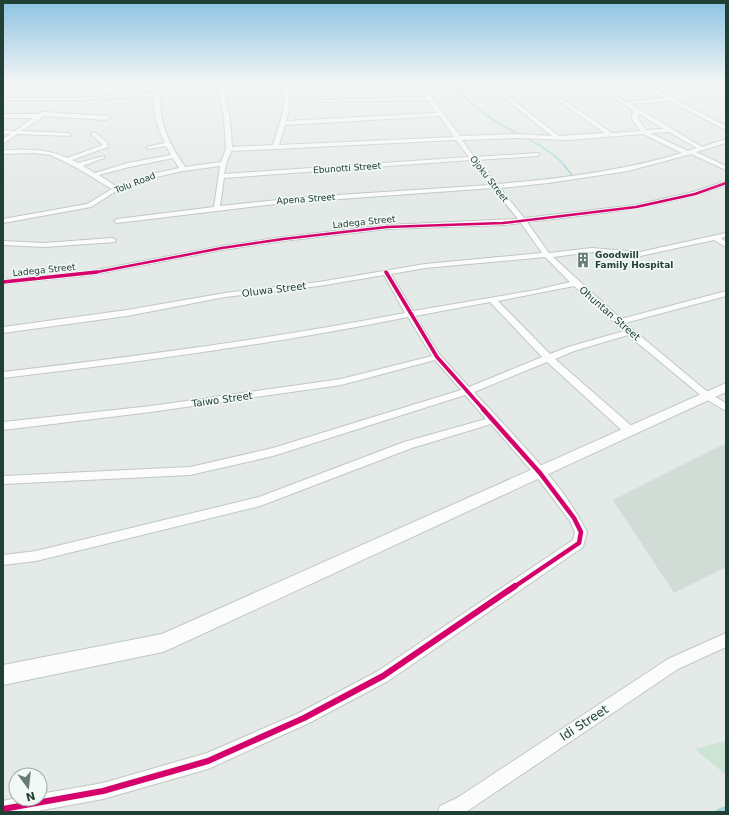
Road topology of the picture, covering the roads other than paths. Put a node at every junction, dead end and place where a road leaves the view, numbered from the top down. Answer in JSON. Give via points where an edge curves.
{"nodes":[{"id":1,"x":32,"y":121,"type":"edge"},
{"id":2,"x":160,"y":121,"type":"edge"},
{"id":3,"x":227,"y":121,"type":"edge"},
{"id":4,"x":318,"y":121,"type":"edge"},
{"id":5,"x":446,"y":121,"type":"edge"},
{"id":6,"x":536,"y":121,"type":"edge"},
{"id":7,"x":591,"y":121,"type":"edge"},
{"id":8,"x":636,"y":121,"type":"edge"},
{"id":9,"x":654,"y":121,"type":"edge"},
{"id":10,"x":713,"y":121,"type":"edge"},
{"id":11,"x":284,"y":123,"type":"joint"},
{"id":12,"x":726,"y":128,"type":"edge"},
{"id":13,"x":669,"y":130,"type":"junction"},
{"id":14,"x":3,"y":132,"type":"edge"},
{"id":15,"x":17,"y":132,"type":"junction"},
{"id":16,"x":645,"y":133,"type":"junction"},
{"id":17,"x":94,"y":134,"type":"dead end"},
{"id":18,"x":68,"y":135,"type":"dead end"},
{"id":19,"x":611,"y":135,"type":"junction"},
{"id":20,"x":458,"y":138,"type":"junction"},
{"id":21,"x":558,"y":138,"type":"junction"},
{"id":22,"x":726,"y":141,"type":"edge"},
{"id":23,"x":3,"y":142,"type":"edge"},
{"id":24,"x":168,"y":144,"type":"junction"},
{"id":25,"x":276,"y":145,"type":"junction"},
{"id":26,"x":149,"y":147,"type":"dead end"},
{"id":27,"x":229,"y":148,"type":"junction"},
{"id":28,"x":702,"y":149,"type":"junction"},
{"id":29,"x":3,"y":152,"type":"edge"},
{"id":30,"x":689,"y":153,"type":"junction"},
{"id":31,"x":537,"y":154,"type":"dead end"},
{"id":32,"x":174,"y":156,"type":"junction"},
{"id":33,"x":102,"y":157,"type":"dead end"},
{"id":34,"x":473,"y":159,"type":"junction"},
{"id":35,"x":66,"y":160,"type":"junction"},
{"id":36,"x":223,"y":164,"type":"junction"},
{"id":37,"x":76,"y":166,"type":"junction"},
{"id":38,"x":183,"y":168,"type":"junction"},
{"id":39,"x":726,"y":168,"type":"edge"},
{"id":40,"x":94,"y":175,"type":"junction"},
{"id":41,"x":221,"y":176,"type":"junction"},
{"id":42,"x":726,"y":183,"type":"edge"},
{"id":43,"x":495,"y":187,"type":"junction"},
{"id":44,"x":116,"y":189,"type":"junction"},
{"id":45,"x":217,"y":207,"type":"junction"},
{"id":46,"x":522,"y":220,"type":"junction"},
{"id":47,"x":3,"y":221,"type":"edge"},
{"id":48,"x":118,"y":221,"type":"dead end"},
{"id":49,"x":726,"y":236,"type":"edge"},
{"id":50,"x":716,"y":238,"type":"junction"},
{"id":51,"x":112,"y":240,"type":"dead end"},
{"id":52,"x":3,"y":243,"type":"edge"},
{"id":53,"x":726,"y":245,"type":"edge"},
{"id":54,"x":546,"y":254,"type":"junction"},
{"id":55,"x":386,"y":272,"type":"junction"},
{"id":56,"x":3,"y":282,"type":"edge"},
{"id":57,"x":576,"y":283,"type":"junction"},
{"id":58,"x":726,"y":293,"type":"edge"},
{"id":59,"x":494,"y":300,"type":"junction"},
{"id":60,"x":410,"y":314,"type":"junction"},
{"id":61,"x":619,"y":322,"type":"junction"},
{"id":62,"x":3,"y":330,"type":"edge"},
{"id":63,"x":630,"y":332,"type":"junction"},
{"id":64,"x":437,"y":357,"type":"junction"},
{"id":65,"x":549,"y":359,"type":"junction"},
{"id":66,"x":3,"y":375,"type":"edge"},
{"id":67,"x":726,"y":387,"type":"edge"},
{"id":68,"x":468,"y":391,"type":"junction"},
{"id":69,"x":707,"y":396,"type":"junction"},
{"id":70,"x":726,"y":408,"type":"edge"},
{"id":71,"x":492,"y":420,"type":"junction"},
{"id":72,"x":3,"y":426,"type":"edge"},
{"id":73,"x":630,"y":431,"type":"junction"},
{"id":74,"x":540,"y":473,"type":"junction"},
{"id":75,"x":3,"y":480,"type":"edge"},
{"id":76,"x":3,"y":560,"type":"edge"},
{"id":77,"x":726,"y":640,"type":"edge"},
{"id":78,"x":3,"y":674,"type":"edge"},
{"id":79,"x":3,"y":809,"type":"edge"},
{"id":80,"x":446,"y":812,"type":"edge"}],
"edges":[{"from":1,"to":15,"type":"street"},
{"from":2,"to":24,"type":"street"},
{"from":3,"to":27,"type":"street"},
{"from":4,"to":11,"type":"street"},
{"from":5,"to":20,"type":"street","name":"Ojoku Street"},
{"from":6,"to":21,"type":"street"},
{"from":7,"to":19,"type":"street"},
{"from":8,"to":16,"type":"street"},
{"from":9,"to":13,"type":"street"},
{"from":10,"to":12,"type":"street"},
{"from":11,"to":25,"type":"street"},
{"from":13,"to":16,"type":"street"},
{"from":13,"to":28,"type":"street"},
{"from":14,"to":15,"type":"street"},
{"from":15,"to":18,"type":"street"},
{"from":15,"to":23,"type":"street"},
{"from":16,"to":19,"type":"street"},
{"from":16,"to":30,"type":"street"},
{"from":17,"to":35,"type":"street","via":[[106,146]]},
{"from":19,"to":21,"type":"street"},
{"from":20,"to":21,"type":"street"},
{"from":20,"to":25,"type":"street"},
{"from":20,"to":34,"type":"street","name":"Ojoku Street"},
{"from":22,"to":28,"type":"street","name":"Apena Street"},
{"from":24,"to":26,"type":"street"},
{"from":24,"to":32,"type":"street"},
{"from":25,"to":27,"type":"street"},
{"from":27,"to":36,"type":"street"},
{"from":28,"to":30,"type":"street","name":"Apena Street"},
{"from":29,"to":35,"type":"street","via":[[41,152]]},
{"from":30,"to":39,"type":"street"},
{"from":30,"to":43,"type":"street","name":"Apena Street","via":[[586,176]]},
{"from":31,"to":34,"type":"street","name":"Ebunotti Street"},
{"from":32,"to":38,"type":"street"},
{"from":32,"to":40,"type":"street"},
{"from":33,"to":37,"type":"street"},
{"from":34,"to":41,"type":"street","name":"Ebunotti Street"},
{"from":34,"to":43,"type":"street","name":"Ojoku Street"},
{"from":35,"to":37,"type":"street"},
{"from":36,"to":38,"type":"street","name":"Tolu Road"},
{"from":36,"to":41,"type":"street"},
{"from":37,"to":40,"type":"street"},
{"from":38,"to":44,"type":"street","name":"Tolu Road"},
{"from":40,"to":44,"type":"street"},
{"from":41,"to":45,"type":"street"},
{"from":42,"to":46,"type":"street","name":"Ladega Street","via":[[695,194],[636,206]]},
{"from":43,"to":45,"type":"street","name":"Apena Street"},
{"from":43,"to":46,"type":"street","name":"Ojoku Street"},
{"from":44,"to":47,"type":"street","name":"Tolu Road","via":[[89,206]]},
{"from":45,"to":48,"type":"street","name":"Apena Street"},
{"from":46,"to":54,"type":"street","name":"Ohuntan Street"},
{"from":46,"to":56,"type":"street","name":"Ladega Street","via":[[503,223],[387,227],[291,238],[222,248],[91,273]]},
{"from":49,"to":50,"type":"street","name":"Oluwa Street"},
{"from":50,"to":53,"type":"street"},
{"from":50,"to":54,"type":"street","name":"Oluwa Street","via":[[640,254],[604,250]]},
{"from":51,"to":52,"type":"street","via":[[44,245]]},
{"from":54,"to":55,"type":"street","name":"Oluwa Street"},
{"from":54,"to":57,"type":"street","name":"Ohuntan Street"},
{"from":55,"to":60,"type":"street"},
{"from":55,"to":62,"type":"street","name":"Oluwa Street"},
{"from":57,"to":59,"type":"street"},
{"from":57,"to":61,"type":"street","name":"Ohuntan Street"},
{"from":58,"to":61,"type":"street"},
{"from":59,"to":60,"type":"street"},
{"from":59,"to":65,"type":"street"},
{"from":60,"to":64,"type":"street"},
{"from":60,"to":66,"type":"street","via":[[325,331],[144,358]]},
{"from":61,"to":63,"type":"street","name":"Ohuntan Street"},
{"from":63,"to":65,"type":"street","via":[[571,349]]},
{"from":63,"to":69,"type":"street","name":"Ohuntan Street"},
{"from":64,"to":68,"type":"street"},
{"from":64,"to":72,"type":"street","name":"Taiwo Street","via":[[341,382],[151,409]]},
{"from":65,"to":68,"type":"street"},
{"from":65,"to":73,"type":"street"},
{"from":67,"to":69,"type":"main road"},
{"from":68,"to":71,"type":"street"},
{"from":68,"to":75,"type":"street","via":[[273,452],[190,471]]},
{"from":69,"to":70,"type":"street","name":"Ohuntan Street"},
{"from":69,"to":73,"type":"main road"},
{"from":71,"to":74,"type":"street"},
{"from":71,"to":76,"type":"street","via":[[408,445],[260,500],[36,556]]},
{"from":73,"to":74,"type":"main road"},
{"from":74,"to":78,"type":"main road","via":[[163,643]]},
{"from":74,"to":79,"type":"street","via":[[574,518],[581,532],[579,543],[383,676],[304,718],[208,761],[103,791]]},
{"from":77,"to":80,"type":"street","name":"Idi Street","via":[[673,664],[463,804]]}]}
